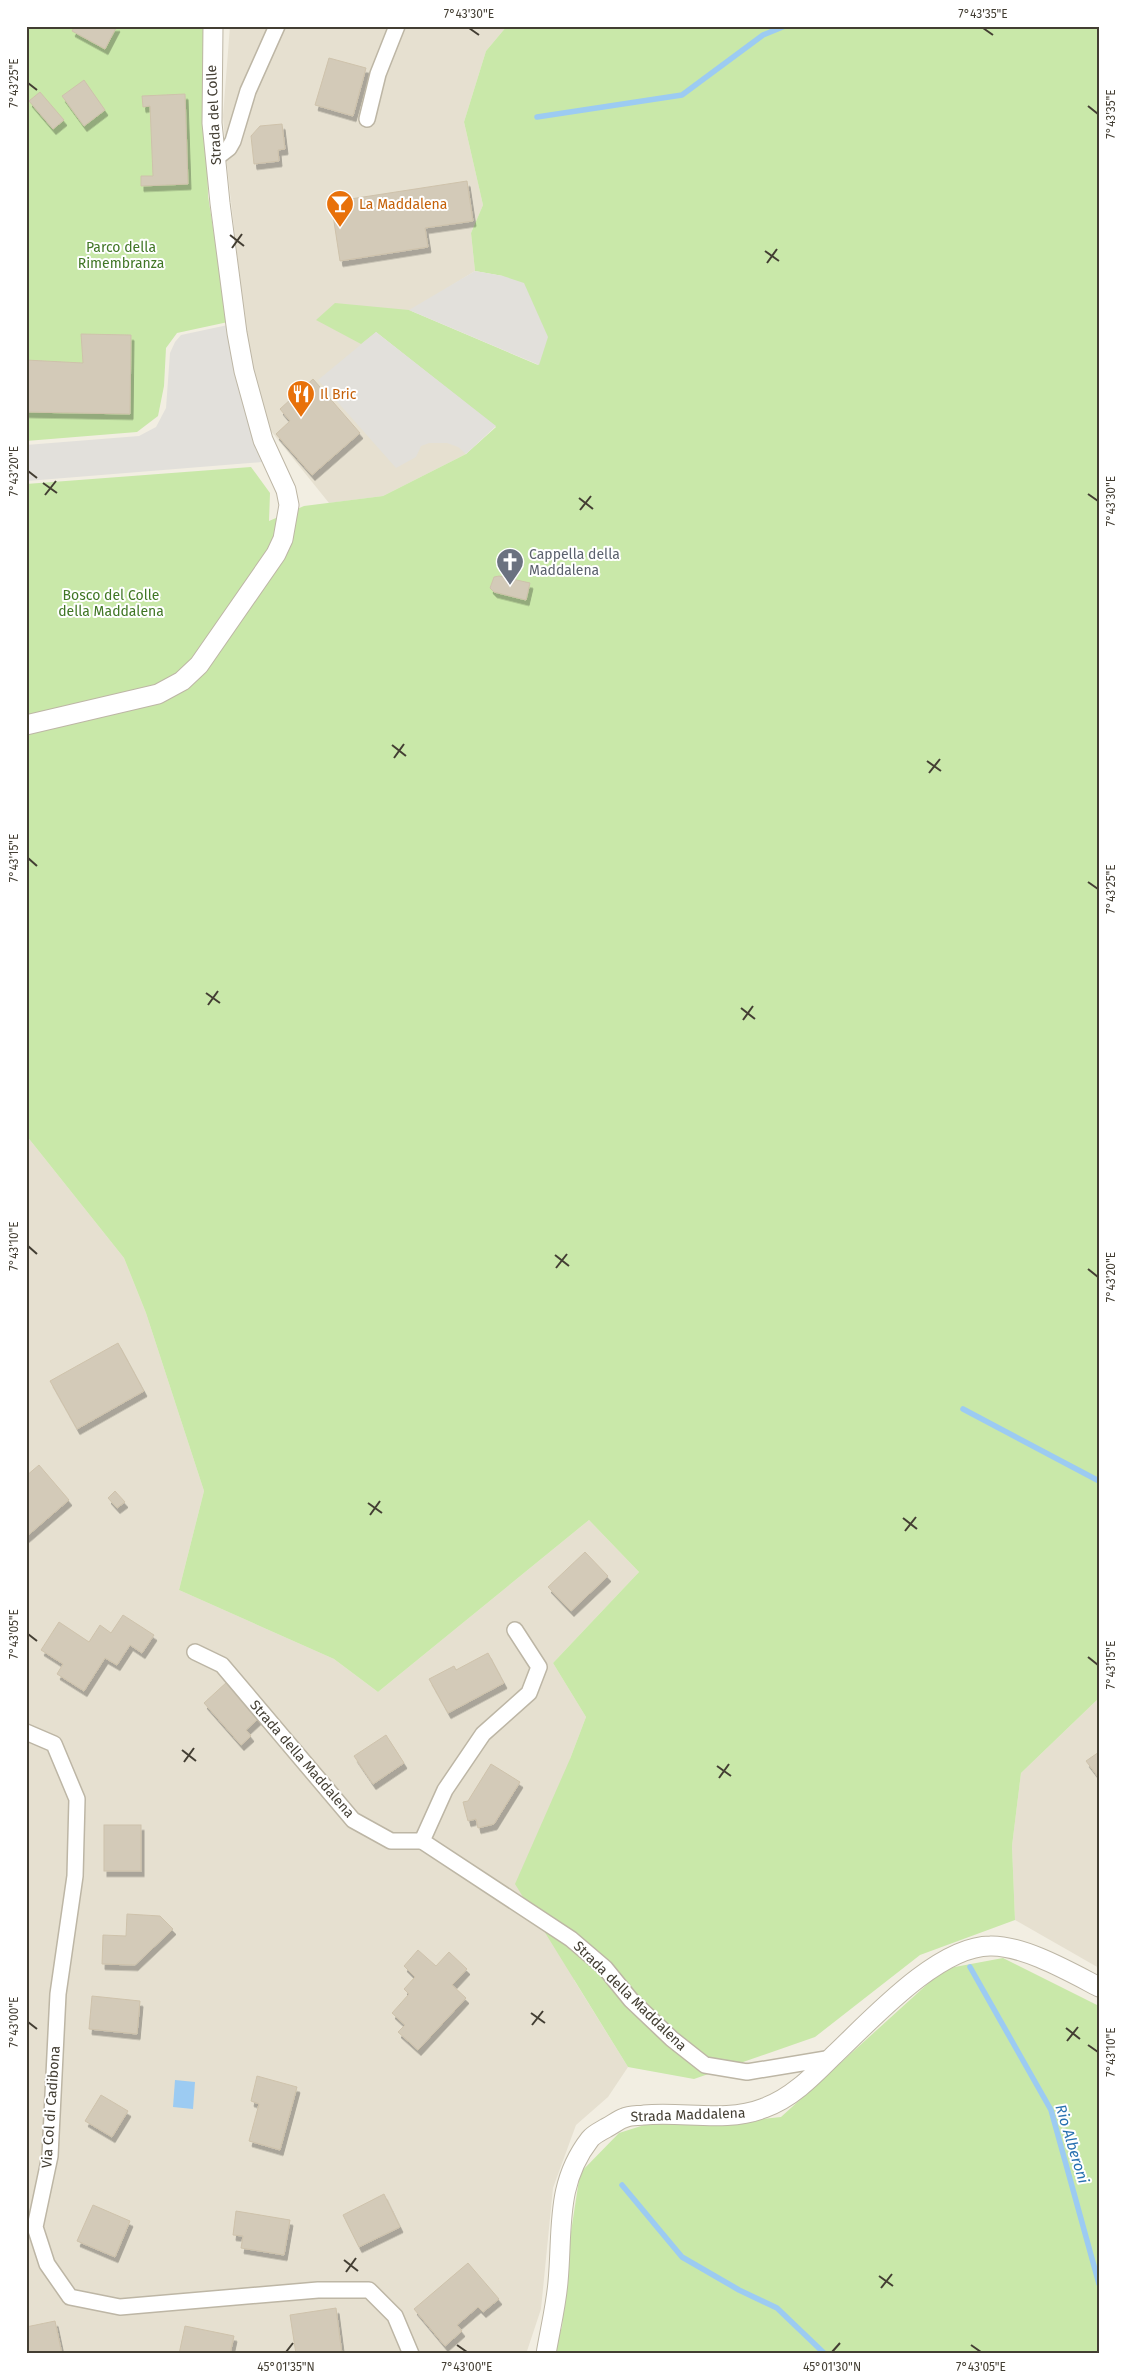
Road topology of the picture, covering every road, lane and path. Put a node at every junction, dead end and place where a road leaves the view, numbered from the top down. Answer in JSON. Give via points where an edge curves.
{"nodes":[{"id":1,"x":213,"y":26,"type":"edge"},
{"id":2,"x":277,"y":26,"type":"edge"},
{"id":3,"x":396,"y":26,"type":"edge"},
{"id":4,"x":367,"y":119,"type":"dead end"},
{"id":5,"x":216,"y":158,"type":"junction"},
{"id":6,"x":26,"y":725,"type":"edge"},
{"id":7,"x":515,"y":1630,"type":"dead end"},
{"id":8,"x":195,"y":1652,"type":"dead end"},
{"id":9,"x":26,"y":1732,"type":"edge"},
{"id":10,"x":422,"y":1841,"type":"junction"},
{"id":11,"x":1099,"y":1987,"type":"edge"},
{"id":12,"x":832,"y":2058,"type":"junction"},
{"id":13,"x":411,"y":2354,"type":"edge"},
{"id":14,"x":546,"y":2354,"type":"edge"}],
"edges":[{"from":1,"to":5,"type":"street","name":"Strada del Colle","via":[[212,123]]},
{"from":2,"to":5,"type":"street","via":[[246,98],[233,141]]},
{"from":3,"to":4,"type":"street","via":[[378,74]]},
{"from":5,"to":6,"type":"street","name":"Strada del Colle","via":[[244,371],[263,440],[286,490],[288,518],[283,539],[199,665],[182,681],[158,694]]},
{"from":7,"to":10,"type":"street","via":[[539,1667],[529,1693],[483,1734],[445,1790]]},
{"from":8,"to":10,"type":"street","name":"Strada della Maddalena","via":[[222,1665],[353,1820],[391,1841]]},
{"from":9,"to":13,"type":"street","name":"Via Col di Cadibona","via":[[54,1744],[77,1799],[75,1876],[58,1994],[50,2156],[36,2227],[47,2264],[70,2297],[120,2308],[318,2290],[369,2290],[395,2316]]},
{"from":10,"to":12,"type":"street","name":"Strada della Maddalena","via":[[571,1939],[605,1968],[631,2000],[672,2039],[705,2065],[747,2072]]},
{"from":11,"to":12,"type":"street","name":"Strada Maddalena","via":[[1058,1966],[1006,1947],[973,1949],[940,1962],[927,1971]]},
{"from":12,"to":14,"type":"street","name":"Strada Maddalena","via":[[787,2097],[766,2108],[744,2115],[625,2117],[592,2137],[574,2163],[562,2201],[558,2284]]}]}
